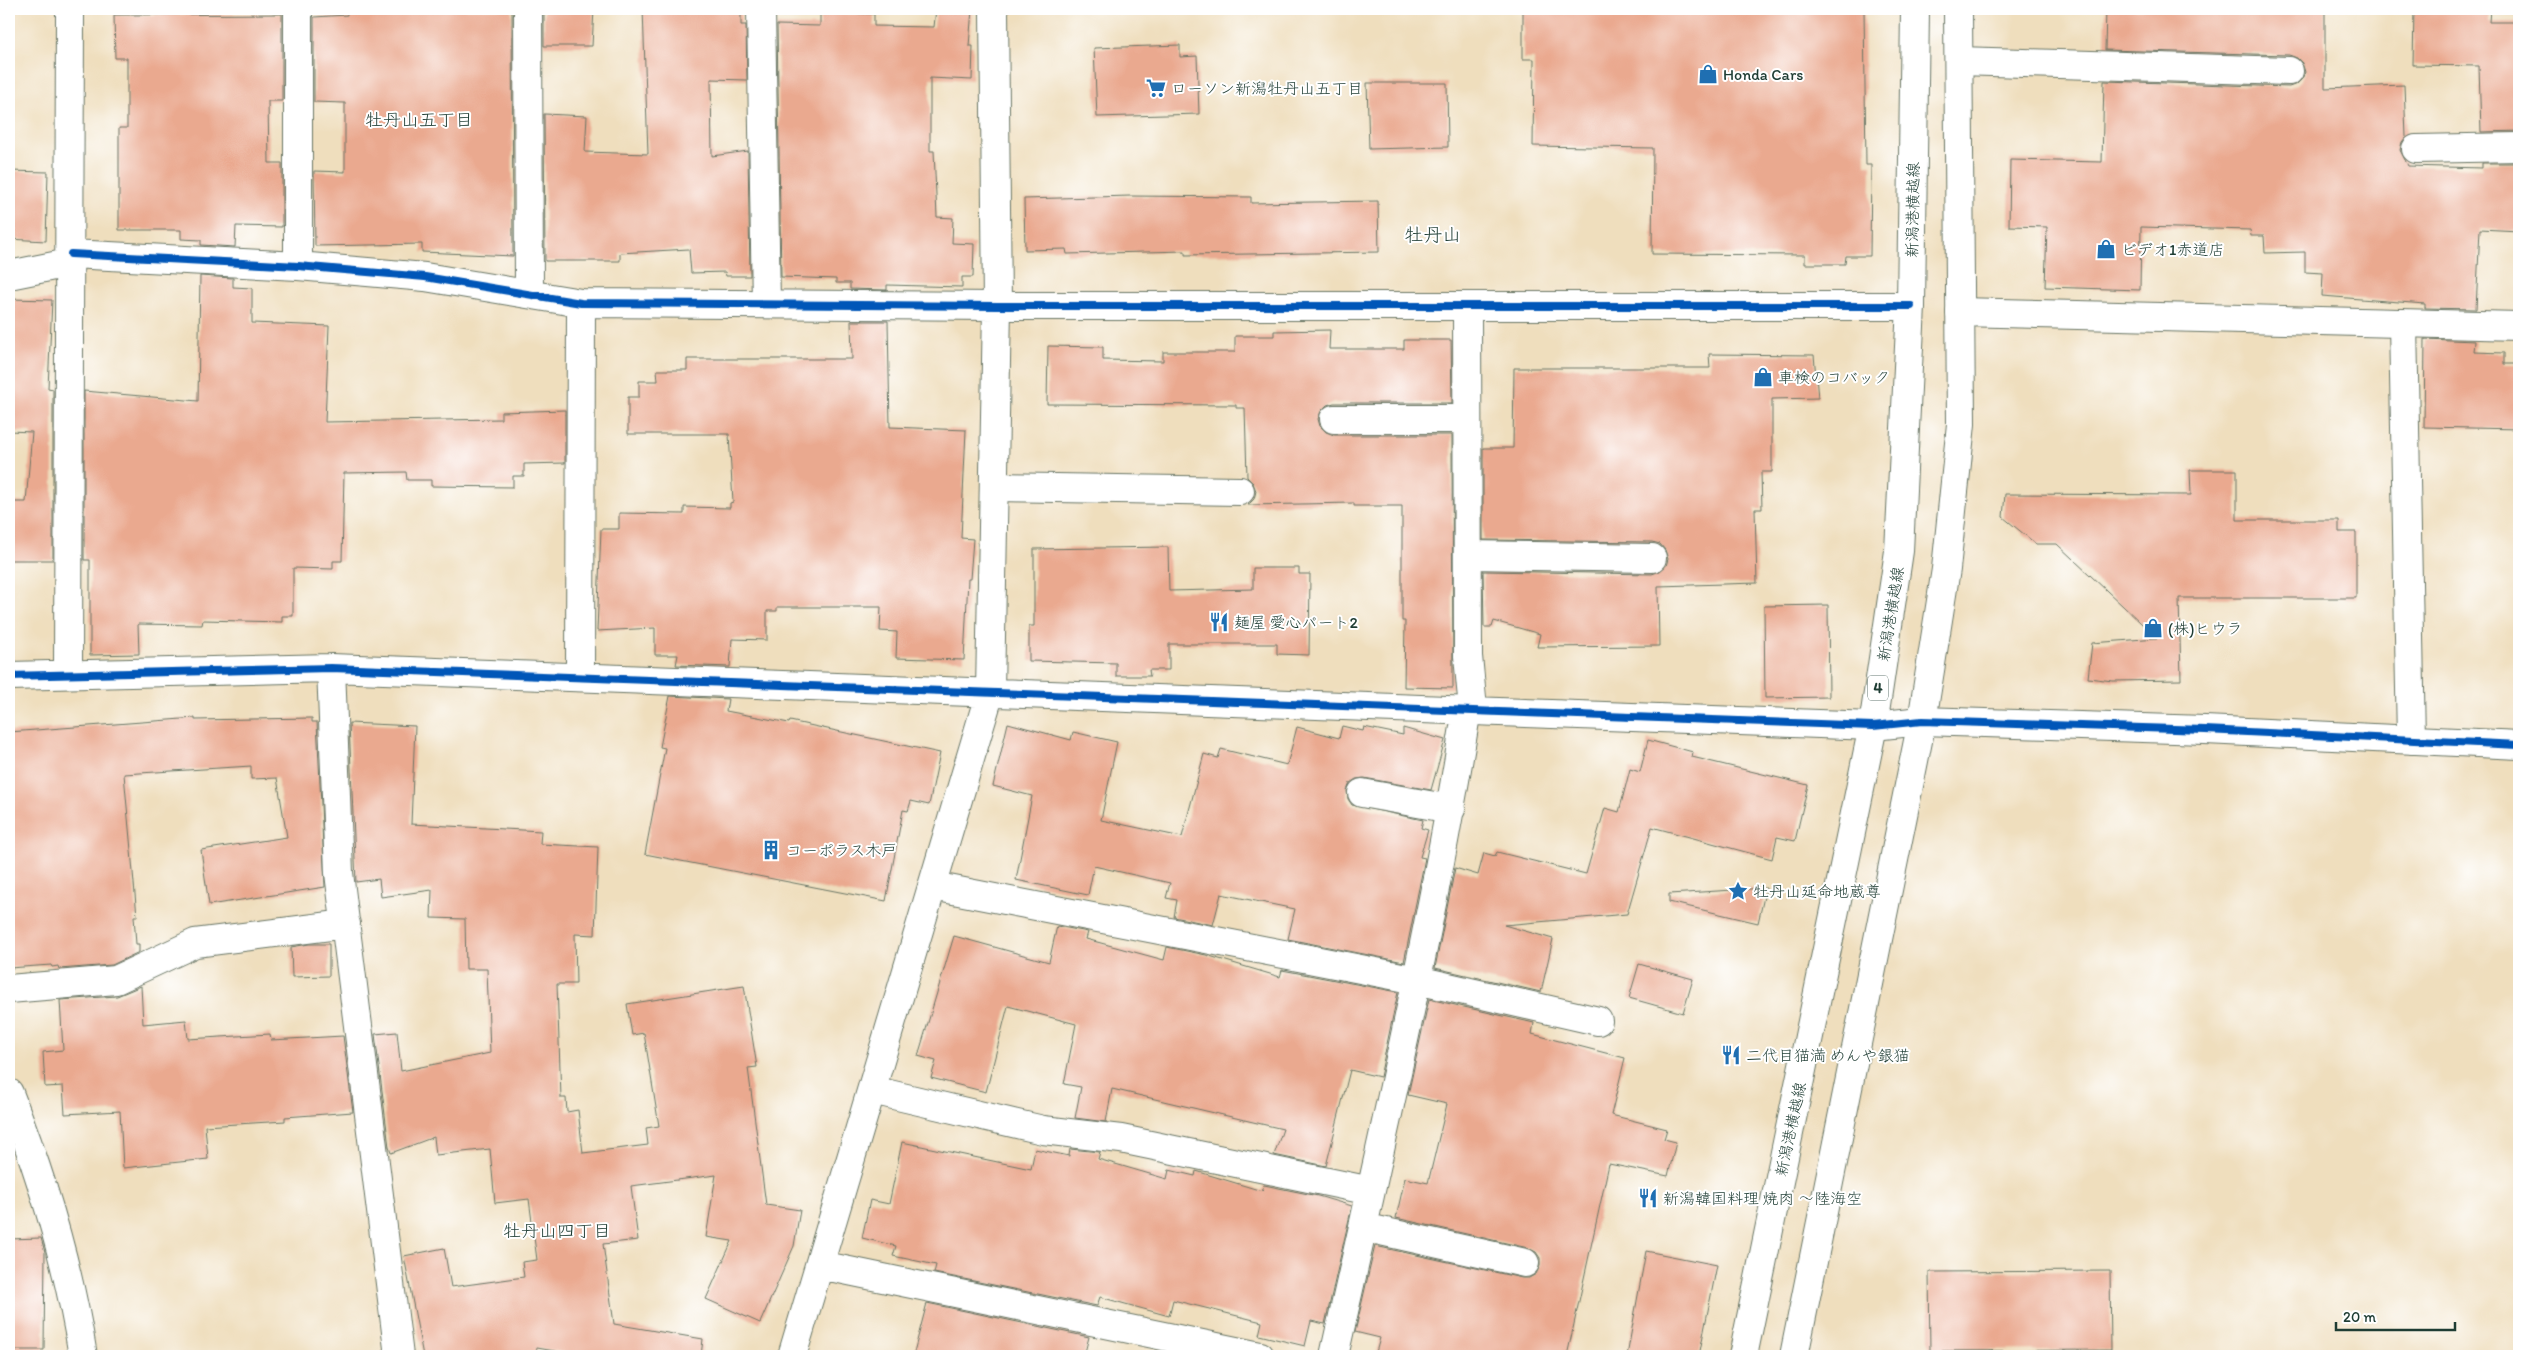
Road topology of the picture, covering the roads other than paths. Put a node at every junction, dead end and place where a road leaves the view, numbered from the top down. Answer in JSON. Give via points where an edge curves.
{"nodes":[{"id":1,"x":70,"y":9,"type":"edge"},
{"id":2,"x":298,"y":9,"type":"edge"},
{"id":3,"x":528,"y":9,"type":"edge"},
{"id":4,"x":761,"y":9,"type":"edge"},
{"id":5,"x":994,"y":9,"type":"edge"},
{"id":6,"x":1915,"y":9,"type":"edge"},
{"id":7,"x":1958,"y":9,"type":"edge"},
{"id":8,"x":1959,"y":61,"type":"junction"},
{"id":9,"x":2289,"y":71,"type":"dead end"},
{"id":10,"x":2519,"y":147,"type":"edge"},
{"id":11,"x":2416,"y":149,"type":"dead end"},
{"id":12,"x":70,"y":259,"type":"junction"},
{"id":13,"x":298,"y":266,"type":"junction"},
{"id":14,"x":9,"y":275,"type":"edge"},
{"id":15,"x":529,"y":294,"type":"junction"},
{"id":16,"x":581,"y":303,"type":"junction"},
{"id":17,"x":766,"y":304,"type":"junction"},
{"id":18,"x":997,"y":306,"type":"junction"},
{"id":19,"x":1467,"y":306,"type":"junction"},
{"id":20,"x":1911,"y":306,"type":"junction"},
{"id":21,"x":1960,"y":312,"type":"junction"},
{"id":22,"x":2403,"y":323,"type":"junction"},
{"id":23,"x":2519,"y":326,"type":"edge"},
{"id":24,"x":1334,"y":419,"type":"dead end"},
{"id":25,"x":1467,"y":419,"type":"junction"},
{"id":26,"x":994,"y":487,"type":"junction"},
{"id":27,"x":1240,"y":491,"type":"dead end"},
{"id":28,"x":1468,"y":555,"type":"junction"},
{"id":29,"x":1652,"y":558,"type":"dead end"},
{"id":30,"x":331,"y":668,"type":"junction"},
{"id":31,"x":68,"y":674,"type":"junction"},
{"id":32,"x":9,"y":676,"type":"edge"},
{"id":33,"x":580,"y":677,"type":"junction"},
{"id":34,"x":990,"y":692,"type":"junction"},
{"id":35,"x":1470,"y":709,"type":"junction"},
{"id":36,"x":1922,"y":721,"type":"junction"},
{"id":37,"x":1873,"y":726,"type":"junction"},
{"id":38,"x":2411,"y":740,"type":"junction"},
{"id":39,"x":2519,"y":745,"type":"edge"},
{"id":40,"x":1362,"y":793,"type":"dead end"},
{"id":41,"x":1451,"y":809,"type":"junction"},
{"id":42,"x":932,"y":886,"type":"junction"},
{"id":43,"x":346,"y":924,"type":"junction"},
{"id":44,"x":1417,"y":980,"type":"junction"},
{"id":45,"x":9,"y":989,"type":"edge"},
{"id":46,"x":1598,"y":1022,"type":"dead end"},
{"id":47,"x":872,"y":1090,"type":"junction"},
{"id":48,"x":9,"y":1093,"type":"edge"},
{"id":49,"x":1371,"y":1191,"type":"junction"},
{"id":50,"x":1363,"y":1227,"type":"junction"},
{"id":51,"x":1525,"y":1262,"type":"dead end"},
{"id":52,"x":820,"y":1265,"type":"junction"},
{"id":53,"x":83,"y":1356,"type":"edge"},
{"id":54,"x":399,"y":1356,"type":"edge"},
{"id":55,"x":792,"y":1356,"type":"edge"},
{"id":56,"x":1260,"y":1356,"type":"edge"},
{"id":57,"x":1334,"y":1356,"type":"edge"},
{"id":58,"x":1743,"y":1356,"type":"edge"},
{"id":59,"x":1794,"y":1356,"type":"edge"}],
"edges":[{"from":1,"to":12,"type":"street"},
{"from":2,"to":13,"type":"street"},
{"from":3,"to":15,"type":"street"},
{"from":4,"to":17,"type":"street"},
{"from":5,"to":18,"type":"street"},
{"from":6,"to":20,"type":"street","name":"新潟港横越線","number":"4"},
{"from":7,"to":8,"type":"street"},
{"from":8,"to":9,"type":"street"},
{"from":8,"to":21,"type":"street"},
{"from":10,"to":11,"type":"street"},
{"from":12,"to":13,"type":"street"},
{"from":12,"to":14,"type":"street"},
{"from":12,"to":31,"type":"street"},
{"from":13,"to":15,"type":"street","via":[[425,276]]},
{"from":15,"to":16,"type":"street"},
{"from":16,"to":17,"type":"street"},
{"from":16,"to":33,"type":"street"},
{"from":17,"to":18,"type":"street"},
{"from":18,"to":19,"type":"street"},
{"from":18,"to":26,"type":"street"},
{"from":19,"to":20,"type":"street"},
{"from":19,"to":25,"type":"street"},
{"from":20,"to":37,"type":"street","name":"新潟港横越線","number":"4","via":[[1899,550]]},
{"from":21,"to":22,"type":"street"},
{"from":21,"to":36,"type":"street","via":[[1961,424],[1946,569]]},
{"from":22,"to":23,"type":"street"},
{"from":22,"to":38,"type":"street"},
{"from":24,"to":25,"type":"street"},
{"from":25,"to":28,"type":"street"},
{"from":26,"to":27,"type":"street"},
{"from":26,"to":34,"type":"street"},
{"from":28,"to":29,"type":"street"},
{"from":28,"to":35,"type":"street"},
{"from":30,"to":31,"type":"street"},
{"from":30,"to":33,"type":"street"},
{"from":30,"to":43,"type":"street","via":[[339,873]]},
{"from":31,"to":32,"type":"street"},
{"from":33,"to":34,"type":"street"},
{"from":34,"to":35,"type":"street"},
{"from":34,"to":42,"type":"street"},
{"from":35,"to":37,"type":"street"},
{"from":35,"to":41,"type":"street"},
{"from":36,"to":37,"type":"street"},
{"from":36,"to":38,"type":"street"},
{"from":36,"to":59,"type":"street"},
{"from":37,"to":58,"type":"street","name":"新潟港横越線","number":"4"},
{"from":38,"to":39,"type":"street"},
{"from":40,"to":41,"type":"street"},
{"from":41,"to":44,"type":"street"},
{"from":42,"to":44,"type":"street"},
{"from":42,"to":47,"type":"street"},
{"from":43,"to":45,"type":"street","via":[[195,943],[116,980]]},
{"from":43,"to":54,"type":"street"},
{"from":44,"to":46,"type":"street"},
{"from":44,"to":49,"type":"street"},
{"from":47,"to":49,"type":"street","via":[[1043,1130],[1121,1139]]},
{"from":47,"to":52,"type":"street"},
{"from":48,"to":53,"type":"street","via":[[29,1144],[74,1303]]},
{"from":49,"to":50,"type":"street"},
{"from":50,"to":51,"type":"street"},
{"from":50,"to":57,"type":"street"},
{"from":52,"to":55,"type":"street"},
{"from":52,"to":56,"type":"street"}]}
